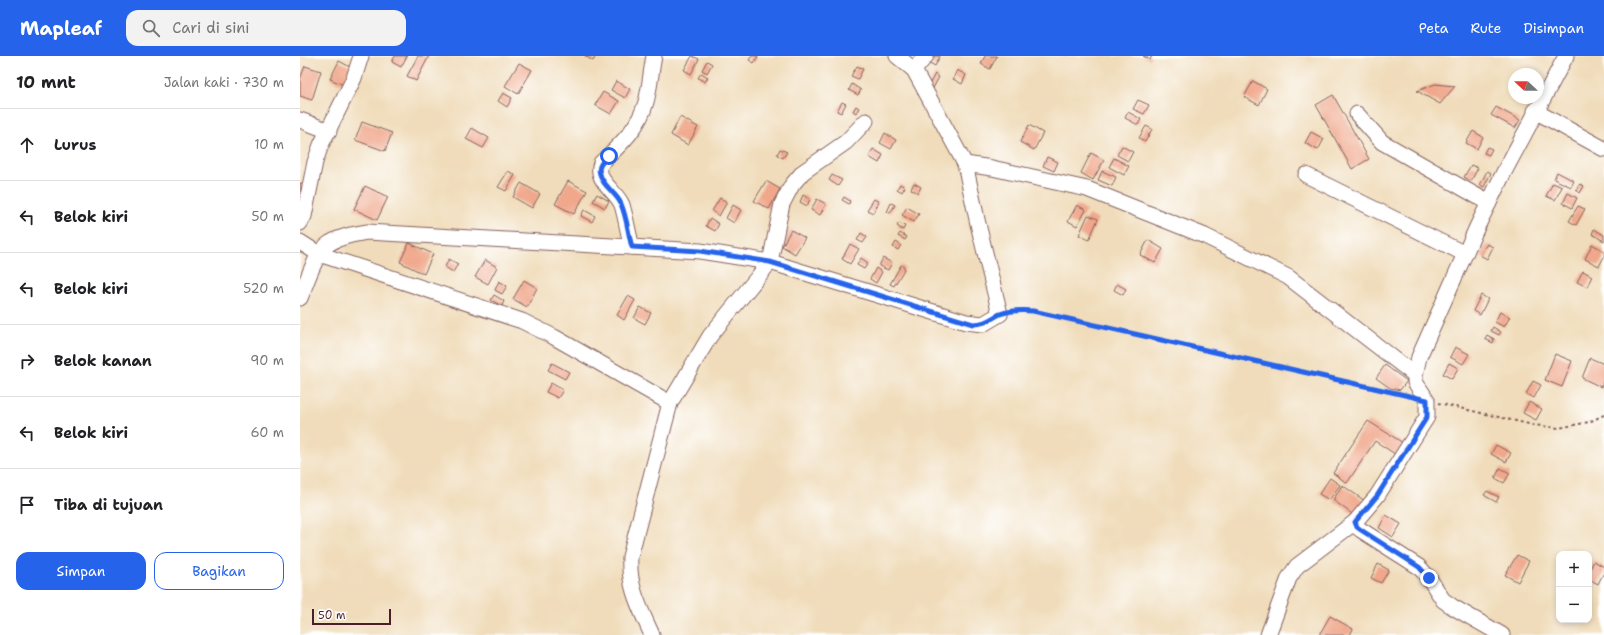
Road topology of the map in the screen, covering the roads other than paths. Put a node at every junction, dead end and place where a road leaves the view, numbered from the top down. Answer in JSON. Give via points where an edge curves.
{"nodes":[{"id":1,"x":361,"y":56,"type":"edge"},
{"id":2,"x":654,"y":56,"type":"edge"},
{"id":3,"x":897,"y":56,"type":"edge"},
{"id":4,"x":926,"y":56,"type":"edge"},
{"id":5,"x":1566,"y":56,"type":"edge"},
{"id":6,"x":914,"y":70,"type":"junction"},
{"id":7,"x":1535,"y":112,"type":"junction"},
{"id":8,"x":1357,"y":114,"type":"dead end"},
{"id":9,"x":300,"y":120,"type":"edge"},
{"id":10,"x":866,"y":121,"type":"dead end"},
{"id":11,"x":328,"y":131,"type":"junction"},
{"id":12,"x":1604,"y":149,"type":"edge"},
{"id":13,"x":965,"y":164,"type":"junction"},
{"id":14,"x":1306,"y":175,"type":"dead end"},
{"id":15,"x":1489,"y":203,"type":"junction"},
{"id":16,"x":300,"y":223,"type":"edge"},
{"id":17,"x":300,"y":242,"type":"edge"},
{"id":18,"x":632,"y":247,"type":"junction"},
{"id":19,"x":319,"y":254,"type":"junction"},
{"id":20,"x":1466,"y":254,"type":"junction"},
{"id":21,"x":770,"y":262,"type":"junction"},
{"id":22,"x":300,"y":298,"type":"edge"},
{"id":23,"x":1415,"y":375,"type":"junction"},
{"id":24,"x":670,"y":403,"type":"junction"},
{"id":25,"x":1355,"y":522,"type":"junction"},
{"id":26,"x":652,"y":635,"type":"edge"},
{"id":27,"x":1268,"y":635,"type":"edge"},
{"id":28,"x":1502,"y":635,"type":"edge"}],
"edges":[{"from":1,"to":11,"type":"street","via":[[354,78]]},
{"from":2,"to":18,"type":"street","via":[[641,117],[626,139],[599,168],[603,181],[621,204]]},
{"from":3,"to":6,"type":"street"},
{"from":4,"to":6,"type":"street"},
{"from":5,"to":7,"type":"street"},
{"from":6,"to":13,"type":"street"},
{"from":7,"to":12,"type":"street"},
{"from":7,"to":15,"type":"street"},
{"from":8,"to":15,"type":"street","via":[[1382,142]]},
{"from":9,"to":11,"type":"street"},
{"from":10,"to":21,"type":"street","via":[[846,142],[803,172],[792,185],[782,204]]},
{"from":11,"to":16,"type":"street","via":[[315,162],[304,216]]},
{"from":13,"to":21,"type":"street","via":[[1000,314],[982,324],[973,324]]},
{"from":13,"to":23,"type":"street","via":[[1087,189],[1205,236],[1288,277]]},
{"from":14,"to":20,"type":"street"},
{"from":15,"to":20,"type":"street"},
{"from":17,"to":19,"type":"street"},
{"from":18,"to":19,"type":"street","via":[[367,232],[330,243]]},
{"from":18,"to":21,"type":"street","via":[[700,251]]},
{"from":19,"to":22,"type":"street"},
{"from":19,"to":24,"type":"street","via":[[522,321]]},
{"from":20,"to":23,"type":"street","via":[[1419,357]]},
{"from":21,"to":24,"type":"street","via":[[710,336]]},
{"from":23,"to":25,"type":"street","via":[[1415,382],[1427,400],[1427,417],[1377,496]]},
{"from":24,"to":26,"type":"street","via":[[630,558],[631,583]]},
{"from":25,"to":27,"type":"street","via":[[1324,544],[1293,572]]},
{"from":25,"to":28,"type":"street","via":[[1361,530],[1419,567],[1443,600]]}]}
